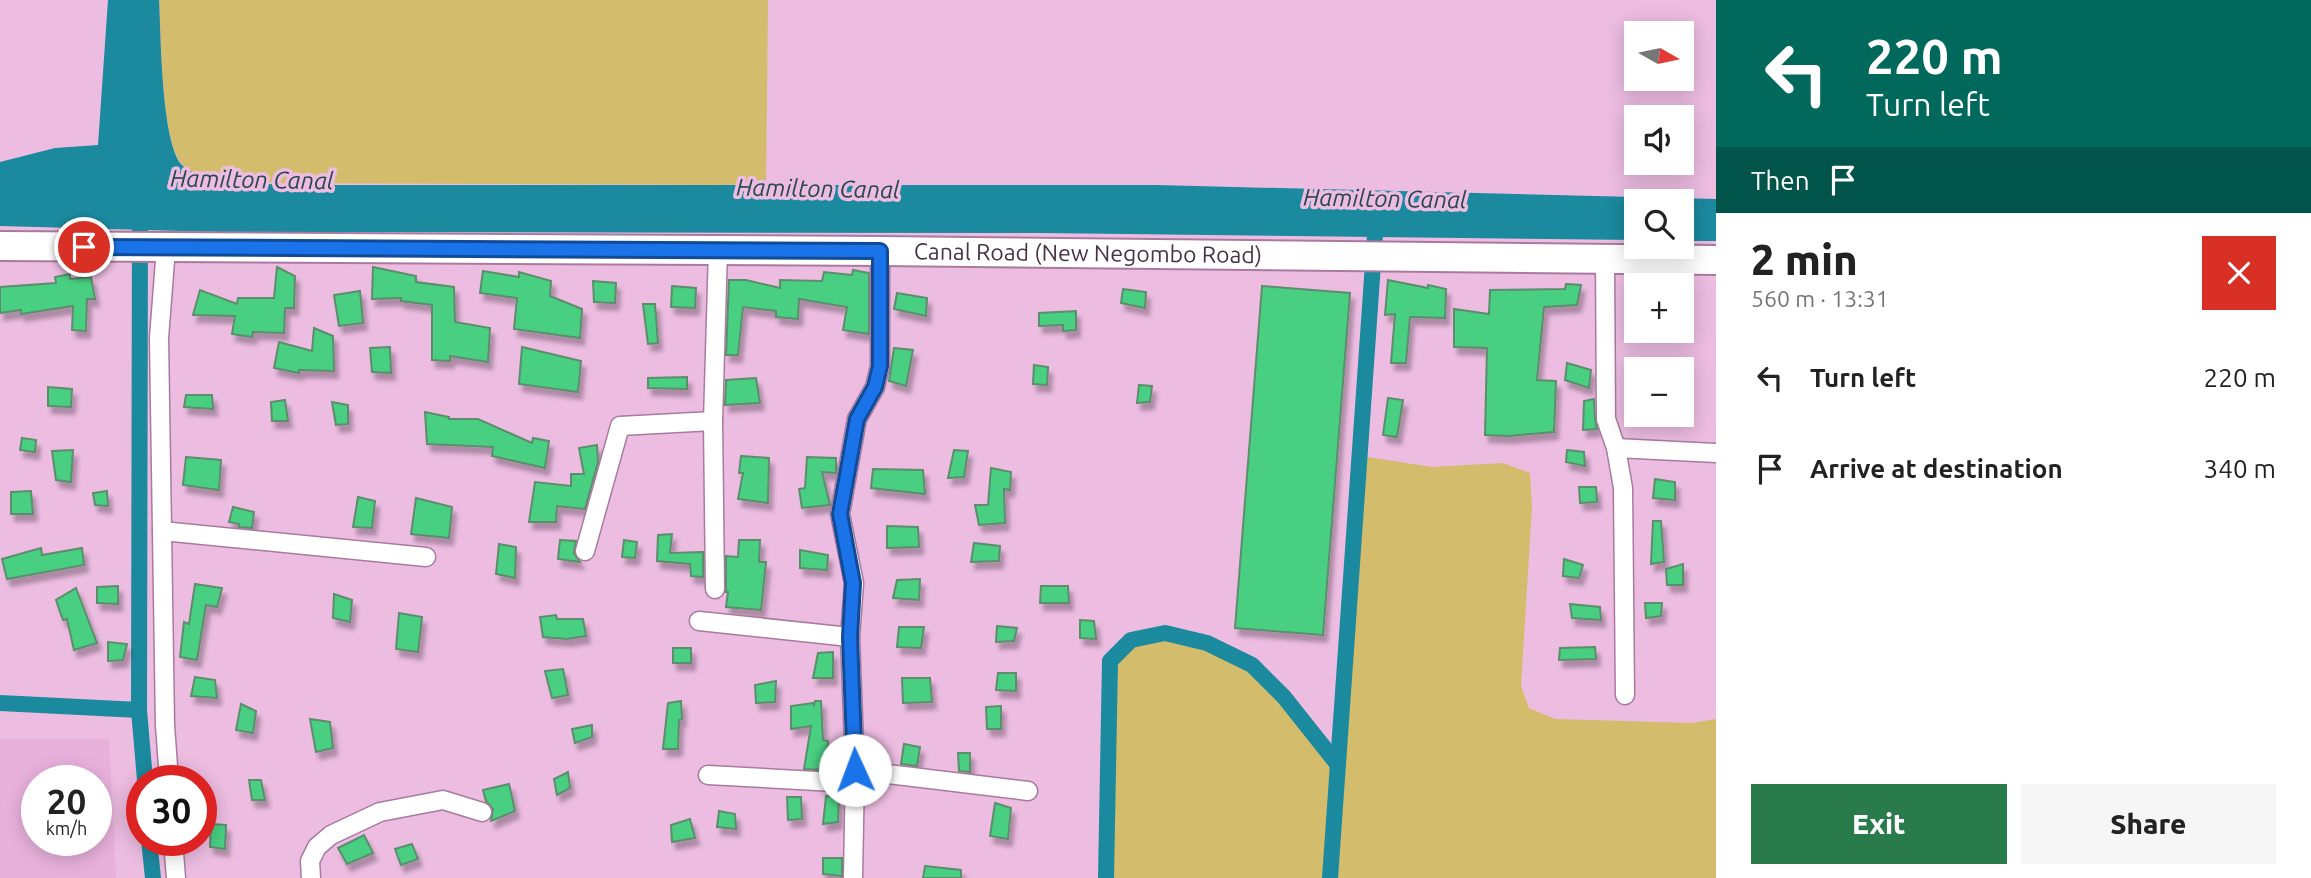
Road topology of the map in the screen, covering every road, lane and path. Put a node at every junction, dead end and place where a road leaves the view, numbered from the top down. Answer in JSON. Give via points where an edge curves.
{"nodes":[{"id":1,"x":0,"y":246,"type":"edge"},
{"id":2,"x":162,"y":248,"type":"junction"},
{"id":3,"x":718,"y":250,"type":"junction"},
{"id":4,"x":880,"y":251,"type":"junction"},
{"id":5,"x":1605,"y":258,"type":"junction"},
{"id":6,"x":1716,"y":260,"type":"edge"},
{"id":7,"x":713,"y":421,"type":"junction"},
{"id":8,"x":1616,"y":448,"type":"junction"},
{"id":9,"x":1716,"y":453,"type":"edge"},
{"id":10,"x":162,"y":531,"type":"junction"},
{"id":11,"x":585,"y":551,"type":"dead end"},
{"id":12,"x":426,"y":557,"type":"dead end"},
{"id":13,"x":715,"y":589,"type":"dead end"},
{"id":14,"x":699,"y":621,"type":"dead end"},
{"id":15,"x":850,"y":637,"type":"junction"},
{"id":16,"x":1625,"y":695,"type":"dead end"},
{"id":17,"x":168,"y":765,"type":"edge"},
{"id":18,"x":708,"y":775,"type":"dead end"},
{"id":19,"x":854,"y":776,"type":"junction"},
{"id":20,"x":1028,"y":791,"type":"dead end"},
{"id":21,"x":482,"y":812,"type":"dead end"},
{"id":22,"x":174,"y":856,"type":"edge"},
{"id":23,"x":176,"y":878,"type":"edge"},
{"id":24,"x":311,"y":878,"type":"edge"},
{"id":25,"x":853,"y":878,"type":"edge"}],
"edges":[{"from":1,"to":2,"type":"main road","name":"Canal Road (New Negombo Road)"},
{"from":2,"to":3,"type":"main road","name":"Canal Road (New Negombo Road)"},
{"from":2,"to":10,"type":"street"},
{"from":3,"to":4,"type":"main road","name":"Canal Road (New Negombo Road)"},
{"from":3,"to":7,"type":"street"},
{"from":4,"to":5,"type":"main road","name":"Canal Road (New Negombo Road)"},
{"from":4,"to":15,"type":"street","via":[[880,366],[875,387],[857,419],[840,514],[853,583]]},
{"from":5,"to":6,"type":"main road","name":"Canal Road (New Negombo Road)"},
{"from":5,"to":8,"type":"street","via":[[1606,419]]},
{"from":7,"to":11,"type":"street","via":[[621,426]]},
{"from":7,"to":13,"type":"street"},
{"from":8,"to":9,"type":"street"},
{"from":8,"to":16,"type":"street","via":[[1623,488]]},
{"from":10,"to":12,"type":"street"},
{"from":10,"to":17,"type":"street"},
{"from":14,"to":15,"type":"street"},
{"from":15,"to":19,"type":"street"},
{"from":18,"to":19,"type":"street"},
{"from":19,"to":20,"type":"street"},
{"from":19,"to":25,"type":"street"},
{"from":21,"to":24,"type":"street","via":[[443,800],[380,812],[331,835],[317,847],[310,861]]},
{"from":22,"to":23,"type":"street"}]}
